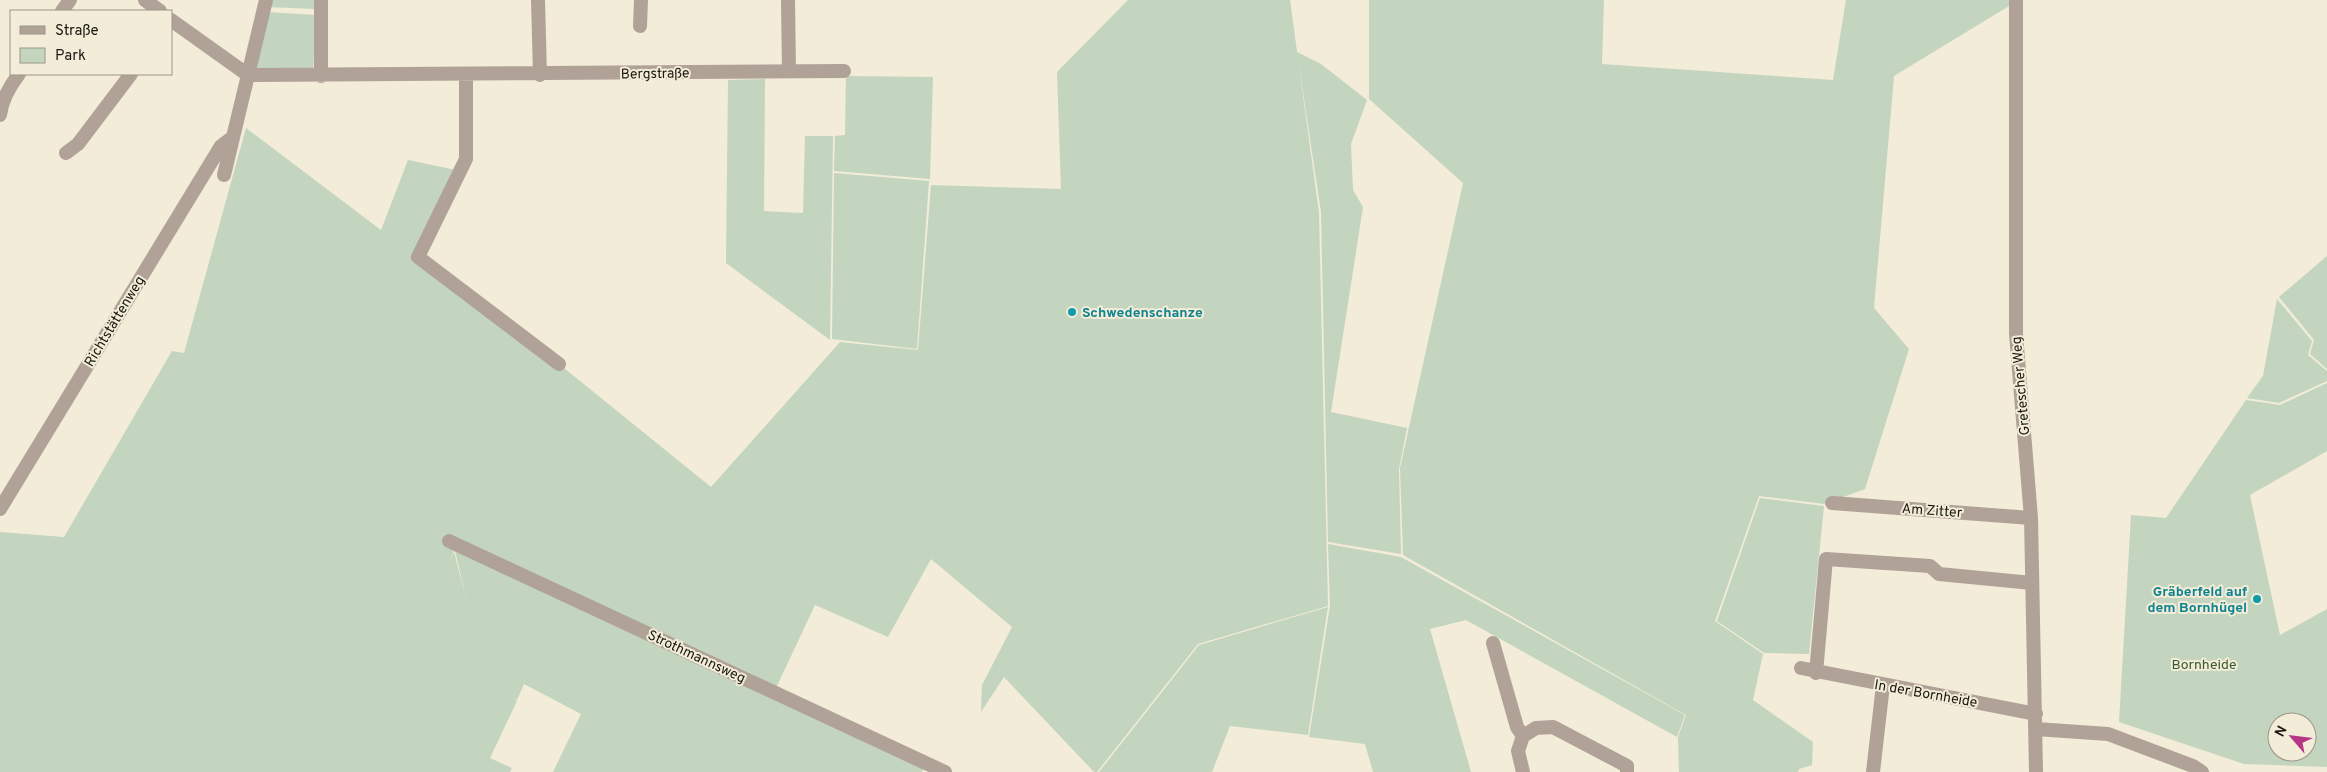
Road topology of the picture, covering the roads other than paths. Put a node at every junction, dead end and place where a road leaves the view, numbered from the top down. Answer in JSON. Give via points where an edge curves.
{"nodes":[{"id":1,"x":145,"y":0,"type":"edge"},
{"id":2,"x":266,"y":0,"type":"edge"},
{"id":3,"x":321,"y":0,"type":"edge"},
{"id":4,"x":538,"y":0,"type":"edge"},
{"id":5,"x":641,"y":0,"type":"edge"},
{"id":6,"x":788,"y":0,"type":"edge"},
{"id":7,"x":2016,"y":0,"type":"edge"},
{"id":8,"x":159,"y":10,"type":"edge"},
{"id":9,"x":172,"y":21,"type":"edge"},
{"id":10,"x":640,"y":26,"type":"dead end"},
{"id":11,"x":789,"y":71,"type":"junction"},
{"id":12,"x":844,"y":71,"type":"dead end"},
{"id":13,"x":18,"y":75,"type":"edge"},
{"id":14,"x":130,"y":75,"type":"edge"},
{"id":15,"x":248,"y":75,"type":"junction"},
{"id":16,"x":466,"y":75,"type":"junction"},
{"id":17,"x":540,"y":75,"type":"junction"},
{"id":18,"x":321,"y":76,"type":"junction"},
{"id":19,"x":0,"y":115,"type":"edge"},
{"id":20,"x":233,"y":137,"type":"junction"},
{"id":21,"x":66,"y":153,"type":"dead end"},
{"id":22,"x":224,"y":175,"type":"dead end"},
{"id":23,"x":559,"y":364,"type":"dead end"},
{"id":24,"x":1832,"y":503,"type":"dead end"},
{"id":25,"x":0,"y":509,"type":"edge"},
{"id":26,"x":2031,"y":518,"type":"junction"},
{"id":27,"x":449,"y":541,"type":"dead end"},
{"id":28,"x":2032,"y":584,"type":"junction"},
{"id":29,"x":1493,"y":643,"type":"dead end"},
{"id":30,"x":1801,"y":668,"type":"dead end"},
{"id":31,"x":1816,"y":673,"type":"junction"},
{"id":32,"x":1883,"y":685,"type":"junction"},
{"id":33,"x":2036,"y":714,"type":"junction"},
{"id":34,"x":2036,"y":729,"type":"junction"},
{"id":35,"x":1523,"y":736,"type":"junction"},
{"id":36,"x":946,"y":772,"type":"edge"},
{"id":37,"x":1523,"y":772,"type":"edge"},
{"id":38,"x":1626,"y":772,"type":"edge"},
{"id":39,"x":1873,"y":772,"type":"edge"},
{"id":40,"x":2036,"y":772,"type":"edge"},
{"id":41,"x":2202,"y":772,"type":"edge"}],
"edges":[{"from":1,"to":8,"type":"street"},
{"from":2,"to":15,"type":"street"},
{"from":3,"to":18,"type":"street"},
{"from":4,"to":17,"type":"street"},
{"from":5,"to":10,"type":"street"},
{"from":6,"to":11,"type":"street"},
{"from":7,"to":26,"type":"street","name":"Gretescher Weg","via":[[2016,334]]},
{"from":9,"to":15,"type":"street"},
{"from":11,"to":12,"type":"street","name":"Bergstraße"},
{"from":11,"to":17,"type":"street","name":"Bergstraße"},
{"from":13,"to":19,"type":"street","via":[[9,88]]},
{"from":14,"to":21,"type":"street","via":[[78,144]]},
{"from":15,"to":18,"type":"street","name":"Bergstraße"},
{"from":15,"to":20,"type":"street"},
{"from":16,"to":17,"type":"street","name":"Bergstraße"},
{"from":16,"to":18,"type":"street","name":"Bergstraße"},
{"from":16,"to":23,"type":"street","via":[[466,159],[418,257]]},
{"from":20,"to":22,"type":"street"},
{"from":20,"to":25,"type":"street","name":"Richtstättenweg","via":[[221,146]]},
{"from":24,"to":26,"type":"street","name":"Am Zitter"},
{"from":26,"to":28,"type":"street","name":"Gretescher Weg"},
{"from":27,"to":36,"type":"street","name":"Strothmannsweg"},
{"from":28,"to":31,"type":"street","via":[[1939,574],[1930,566],[1826,559]]},
{"from":28,"to":33,"type":"street","name":"Gretescher Weg"},
{"from":29,"to":35,"type":"street","via":[[1516,728]]},
{"from":30,"to":31,"type":"street","name":"In der Bornheide"},
{"from":31,"to":32,"type":"street","name":"In der Bornheide"},
{"from":32,"to":33,"type":"street","name":"In der Bornheide"},
{"from":32,"to":39,"type":"street"},
{"from":33,"to":34,"type":"street","name":"Gretescher Weg"},
{"from":34,"to":40,"type":"street","name":"Gretescher Weg"},
{"from":34,"to":41,"type":"street","via":[[2108,734],[2194,766]]},
{"from":35,"to":37,"type":"street","via":[[1518,751]]},
{"from":35,"to":38,"type":"street","via":[[1536,728],[1553,727],[1627,766]]}]}
